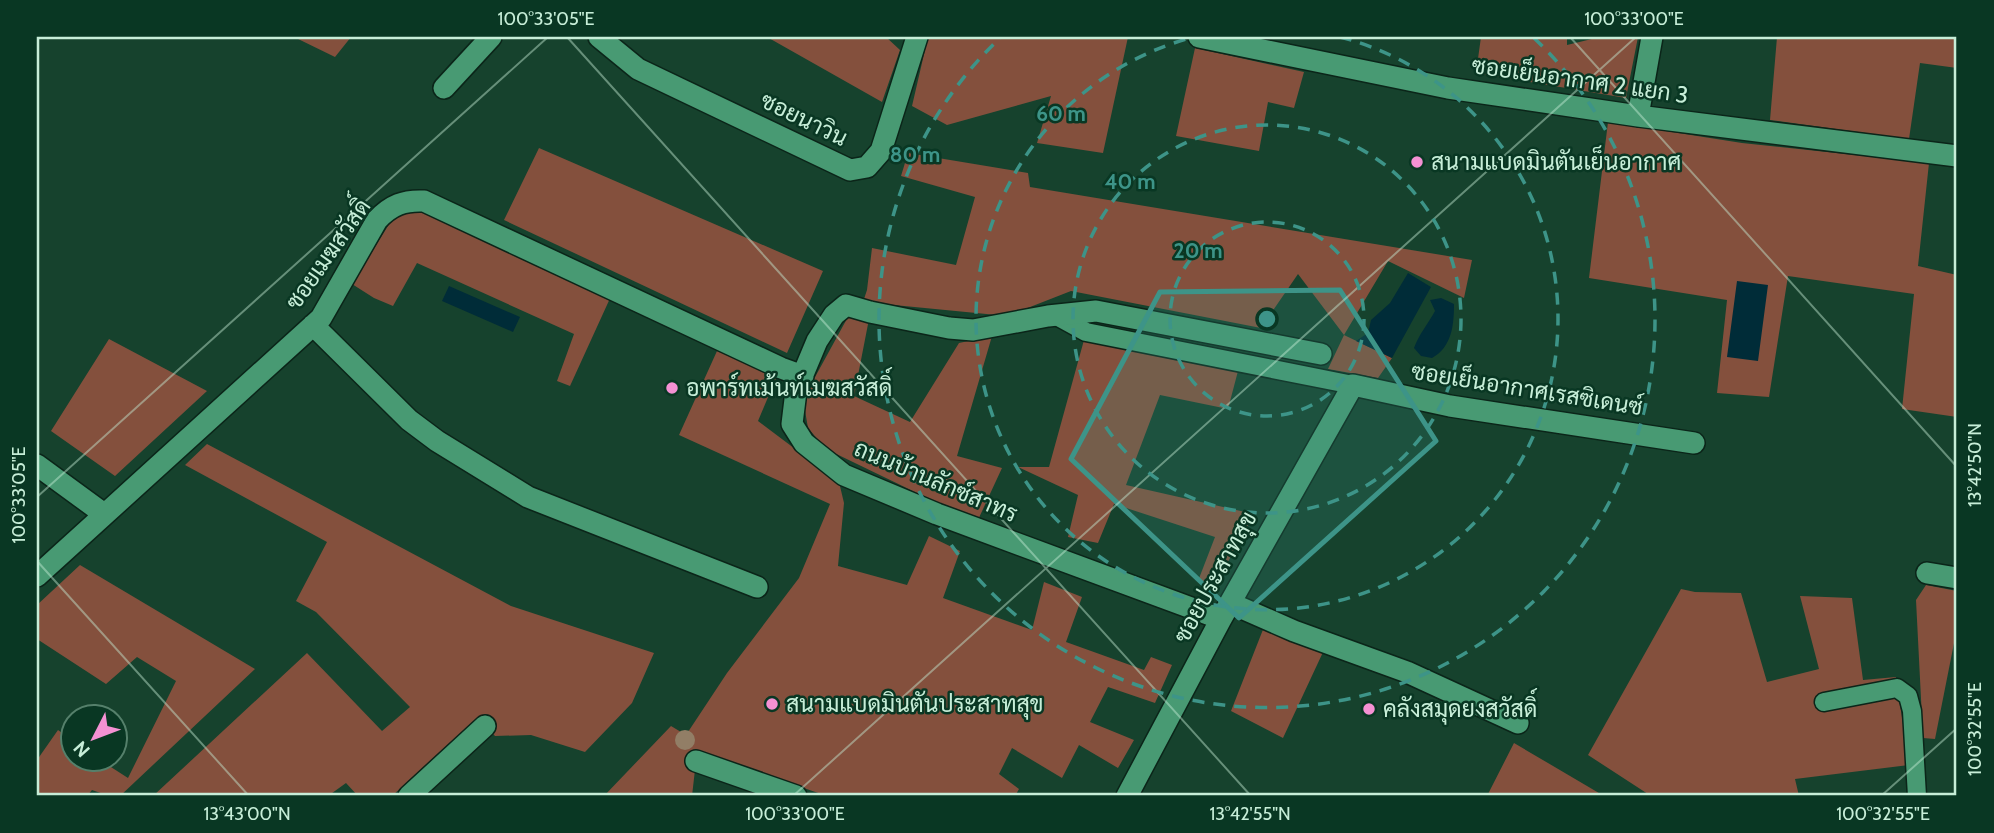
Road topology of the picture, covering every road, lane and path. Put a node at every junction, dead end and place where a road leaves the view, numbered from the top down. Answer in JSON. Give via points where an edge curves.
{"nodes":[{"id":1,"x":491,"y":37,"type":"edge"},
{"id":2,"x":599,"y":37,"type":"edge"},
{"id":3,"x":917,"y":37,"type":"edge"},
{"id":4,"x":1199,"y":37,"type":"edge"},
{"id":5,"x":1652,"y":37,"type":"edge"},
{"id":6,"x":444,"y":88,"type":"dead end"},
{"id":7,"x":1638,"y":116,"type":"junction"},
{"id":8,"x":1957,"y":156,"type":"edge"},
{"id":9,"x":1055,"y":316,"type":"junction"},
{"id":10,"x":313,"y":325,"type":"junction"},
{"id":11,"x":1321,"y":354,"type":"dead end"},
{"id":12,"x":803,"y":376,"type":"junction"},
{"id":13,"x":1353,"y":385,"type":"junction"},
{"id":14,"x":1694,"y":443,"type":"dead end"},
{"id":15,"x":37,"y":465,"type":"edge"},
{"id":16,"x":104,"y":514,"type":"junction"},
{"id":17,"x":1927,"y":573,"type":"dead end"},
{"id":18,"x":37,"y":576,"type":"edge"},
{"id":19,"x":1957,"y":578,"type":"edge"},
{"id":20,"x":757,"y":587,"type":"dead end"},
{"id":21,"x":1226,"y":611,"type":"junction"},
{"id":22,"x":1824,"y":702,"type":"dead end"},
{"id":23,"x":1517,"y":723,"type":"dead end"},
{"id":24,"x":485,"y":726,"type":"dead end"},
{"id":25,"x":696,"y":761,"type":"dead end"},
{"id":26,"x":409,"y":796,"type":"edge"},
{"id":27,"x":796,"y":796,"type":"edge"},
{"id":28,"x":1126,"y":796,"type":"edge"},
{"id":29,"x":1917,"y":796,"type":"edge"}],
"edges":[{"from":1,"to":6,"type":"street"},
{"from":2,"to":3,"type":"street","name":"ซอยนาวิน","via":[[638,69],[850,170],[867,167],[881,151]]},
{"from":4,"to":7,"type":"street","name":"ซอยเย็นอากาศ 2 แยก 3","via":[[1448,88]]},
{"from":5,"to":7,"type":"street"},
{"from":7,"to":8,"type":"street","name":"ซอยเย็นอากาศ 2 แยก 3"},
{"from":9,"to":11,"type":"street","name":"ถนนบ้านลักซ์สาทร","via":[[1096,312]]},
{"from":9,"to":12,"type":"street","name":"ถนนบ้านลักซ์สาทร","via":[[973,330],[846,304],[817,341]]},
{"from":9,"to":13,"type":"lane","via":[[1086,332]]},
{"from":10,"to":12,"type":"street","name":"ซอยเมฆสวัสดิ์","via":[[386,210],[400,203],[425,201]]},
{"from":10,"to":16,"type":"street","name":"ซอยเมฆสวัสดิ์"},
{"from":10,"to":20,"type":"street","via":[[409,420],[528,497]]},
{"from":12,"to":21,"type":"street","name":"ถนนบ้านลักซ์สาทร","via":[[792,424],[804,443],[844,474],[937,514]]},
{"from":13,"to":14,"type":"street","name":"ซอยเย็นอากาศเรสซิเดนซ์","via":[[1450,406]]},
{"from":13,"to":21,"type":"street","name":"ซอยประสาทสุข"},
{"from":15,"to":16,"type":"street"},
{"from":16,"to":18,"type":"street","name":"ซอยเมฆสวัสดิ์"},
{"from":17,"to":19,"type":"street"},
{"from":21,"to":23,"type":"street","name":"ถนนบ้านลักซ์สาทร","via":[[1406,673]]},
{"from":21,"to":28,"type":"street","name":"ซอยประสาทสุข"},
{"from":22,"to":29,"type":"lane","via":[[1897,688],[1908,696]]},
{"from":24,"to":26,"type":"street"},
{"from":25,"to":27,"type":"street"}]}
